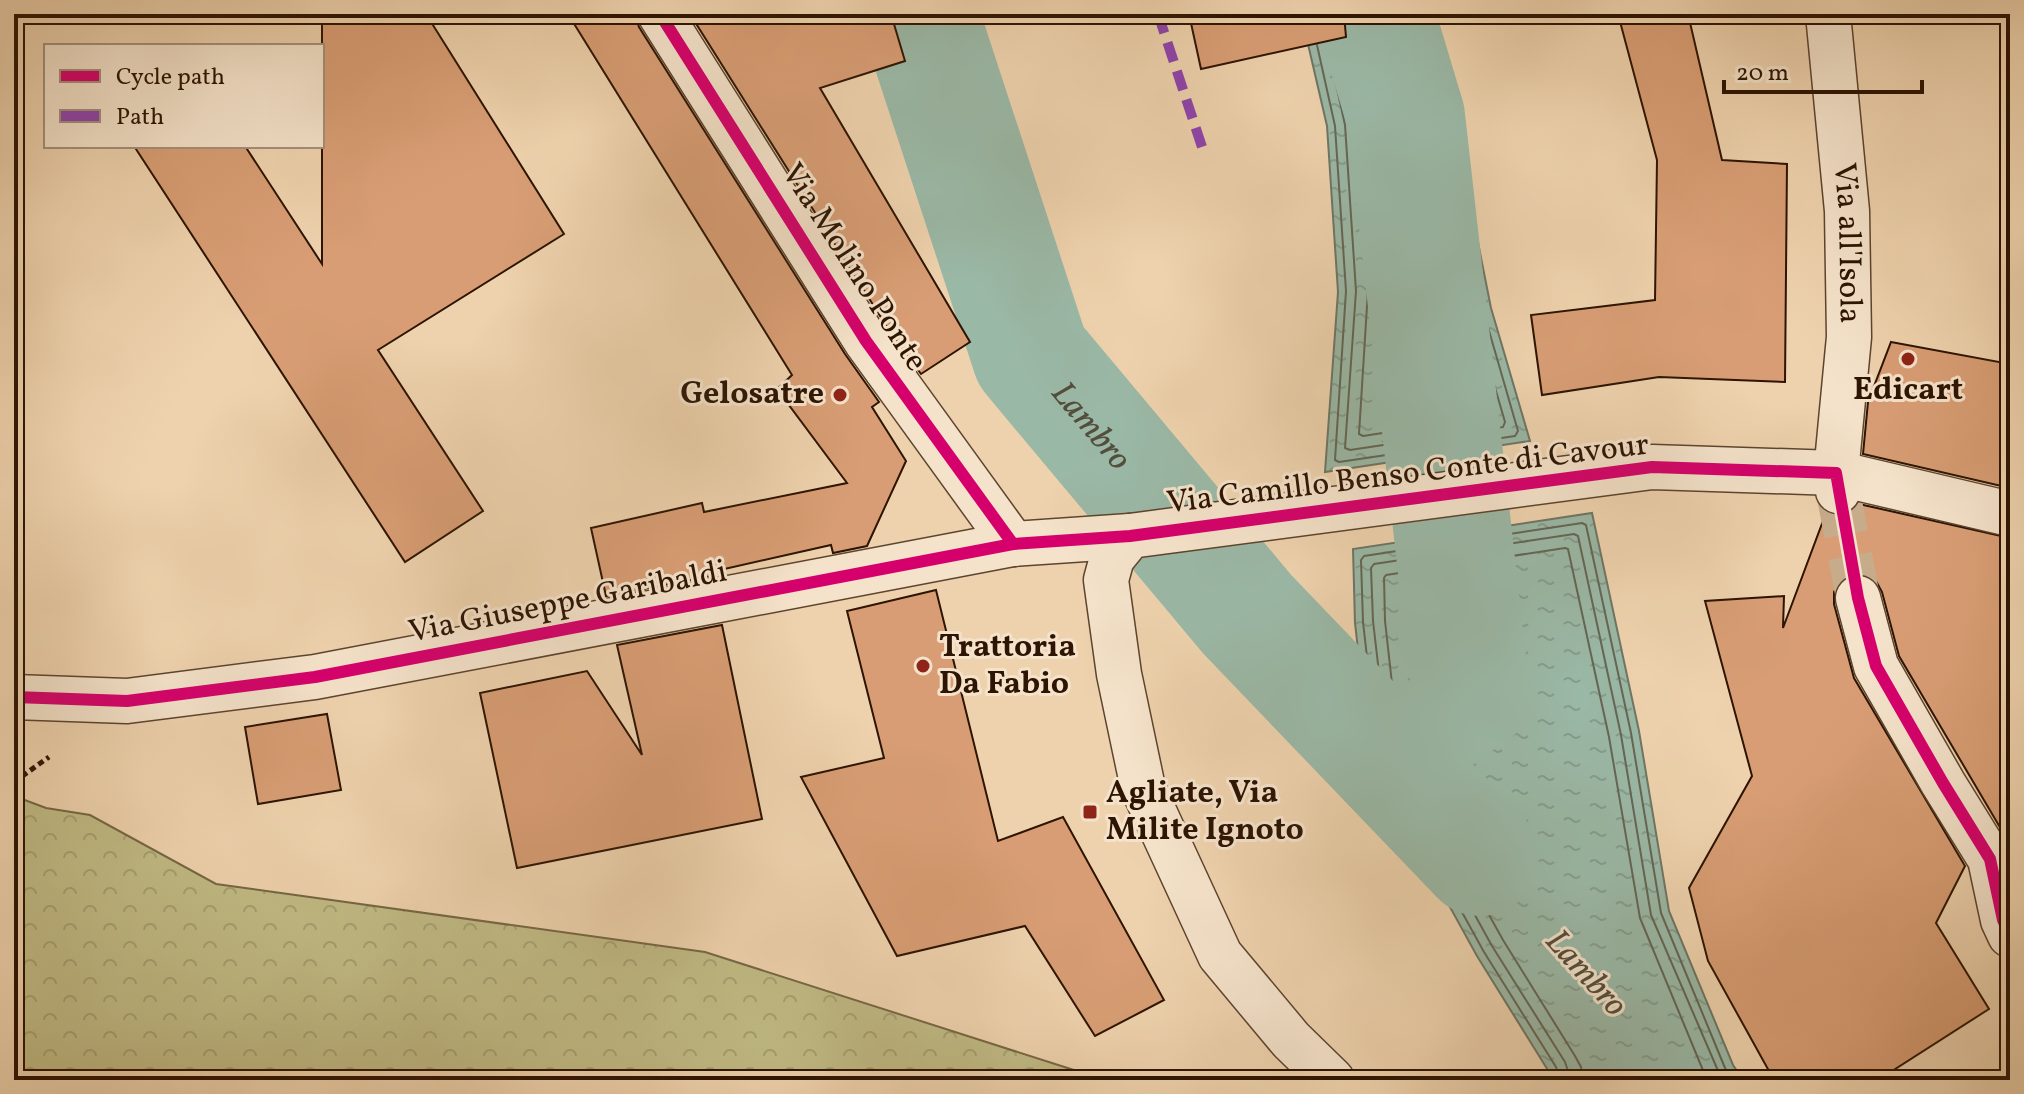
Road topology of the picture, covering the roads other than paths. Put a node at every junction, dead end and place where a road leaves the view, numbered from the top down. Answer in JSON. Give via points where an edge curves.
{"nodes":[{"id":1,"x":660,"y":14,"type":"edge"},
{"id":2,"x":1828,"y":14,"type":"edge"},
{"id":3,"x":1837,"y":482,"type":"junction"},
{"id":4,"x":2010,"y":514,"type":"edge"},
{"id":5,"x":1130,"y":536,"type":"junction"},
{"id":6,"x":1013,"y":544,"type":"junction"},
{"id":7,"x":1858,"y":598,"type":"tunnel mouth"},
{"id":8,"x":14,"y":697,"type":"edge"},
{"id":9,"x":2000,"y":845,"type":"edge"},
{"id":10,"x":2010,"y":935,"type":"edge"},
{"id":11,"x":1332,"y":1080,"type":"edge"}],
"edges":[{"from":1,"to":6,"type":"street","name":"Via Molino Ponte","via":[[866,341]]},
{"from":2,"to":3,"type":"street","name":"Via all'Isola","via":[[1847,211],[1849,337]]},
{"from":3,"to":4,"type":"street","name":"Via Camillo Benso Conte di Cavour"},
{"from":3,"to":5,"type":"street","name":"Via Camillo Benso Conte di Cavour","via":[[1652,467]]},
{"from":5,"to":6,"type":"street","name":"Via Giuseppe Garibaldi"},
{"from":5,"to":11,"type":"street","via":[[1112,558],[1106,580],[1143,788],[1220,955]]},
{"from":6,"to":8,"type":"street","name":"Via Giuseppe Garibaldi","via":[[315,677],[127,701]]},
{"from":7,"to":9,"type":"street","via":[[1876,666],[1943,783]]},
{"from":9,"to":10,"type":"street","via":[[2003,920]]}]}
